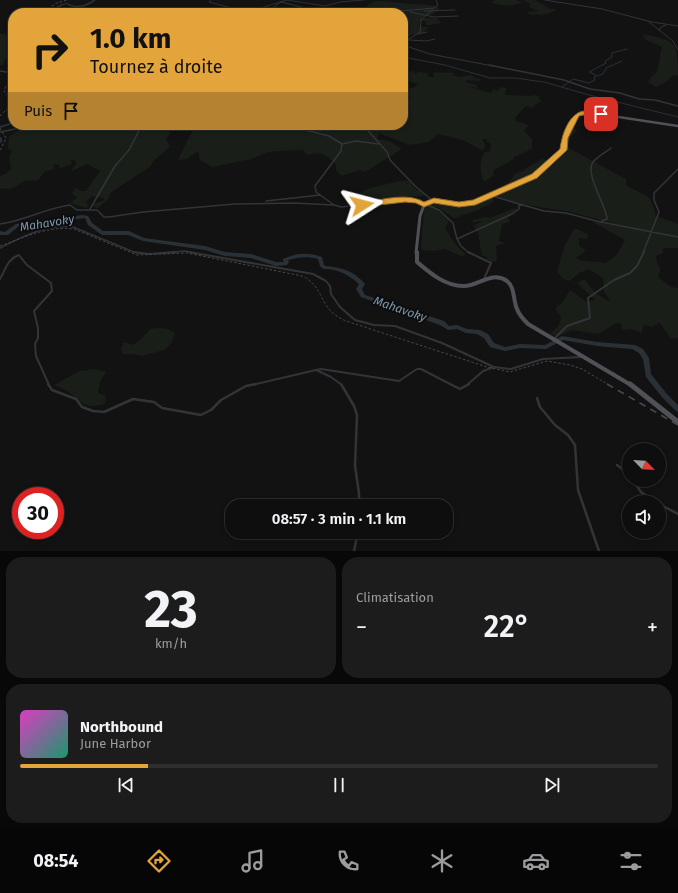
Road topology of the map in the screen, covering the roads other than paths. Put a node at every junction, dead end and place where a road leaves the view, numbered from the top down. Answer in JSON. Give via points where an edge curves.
{"nodes":[{"id":1,"x":436,"y":0,"type":"edge"},
{"id":2,"x":545,"y":0,"type":"edge"},
{"id":3,"x":272,"y":8,"type":"edge"},
{"id":4,"x":306,"y":8,"type":"edge"},
{"id":5,"x":434,"y":8,"type":"junction"},
{"id":6,"x":455,"y":10,"type":"dead end"},
{"id":7,"x":409,"y":11,"type":"junction"},
{"id":8,"x":431,"y":11,"type":"junction"},
{"id":9,"x":424,"y":16,"type":"junction"},
{"id":10,"x":458,"y":16,"type":"dead end"},
{"id":11,"x":644,"y":20,"type":"junction"},
{"id":12,"x":670,"y":25,"type":"junction"},
{"id":13,"x":678,"y":26,"type":"edge"},
{"id":14,"x":427,"y":32,"type":"dead end"},
{"id":15,"x":663,"y":34,"type":"junction"},
{"id":16,"x":417,"y":35,"type":"junction"},
{"id":17,"x":435,"y":39,"type":"dead end"},
{"id":18,"x":408,"y":41,"type":"joint"},
{"id":19,"x":408,"y":46,"type":"edge"},
{"id":20,"x":678,"y":50,"type":"edge"},
{"id":21,"x":678,"y":106,"type":"edge"},
{"id":22,"x":678,"y":126,"type":"edge"},
{"id":23,"x":10,"y":130,"type":"edge"},
{"id":24,"x":139,"y":130,"type":"edge"},
{"id":25,"x":305,"y":130,"type":"edge"},
{"id":26,"x":367,"y":130,"type":"edge"},
{"id":27,"x":0,"y":132,"type":"edge"},
{"id":28,"x":342,"y":144,"type":"junction"},
{"id":29,"x":379,"y":144,"type":"junction"},
{"id":30,"x":612,"y":148,"type":"dead end"},
{"id":31,"x":678,"y":169,"type":"edge"},
{"id":32,"x":320,"y":195,"type":"junction"},
{"id":33,"x":491,"y":196,"type":"junction"},
{"id":34,"x":434,"y":201,"type":"junction"},
{"id":35,"x":256,"y":202,"type":"junction"},
{"id":36,"x":519,"y":204,"type":"junction"},
{"id":37,"x":334,"y":205,"type":"junction"},
{"id":38,"x":424,"y":205,"type":"junction"},
{"id":39,"x":90,"y":209,"type":"junction"},
{"id":40,"x":600,"y":222,"type":"junction"},
{"id":41,"x":0,"y":224,"type":"edge"},
{"id":42,"x":651,"y":231,"type":"junction"},
{"id":43,"x":678,"y":237,"type":"edge"},
{"id":44,"x":457,"y":239,"type":"junction"},
{"id":45,"x":0,"y":248,"type":"edge"},
{"id":46,"x":0,"y":279,"type":"edge"},
{"id":47,"x":484,"y":279,"type":"junction"},
{"id":48,"x":554,"y":339,"type":"junction"},
{"id":49,"x":582,"y":357,"type":"junction"},
{"id":50,"x":494,"y":367,"type":"junction"},
{"id":51,"x":316,"y":370,"type":"junction"},
{"id":52,"x":537,"y":398,"type":"dead end"},
{"id":53,"x":678,"y":422,"type":"edge"},
{"id":54,"x":618,"y":464,"type":"dead end"},
{"id":55,"x":622,"y":468,"type":"edge"},
{"id":56,"x":638,"y":487,"type":"edge"},
{"id":57,"x":646,"y":495,"type":"edge"},
{"id":58,"x":359,"y":499,"type":"edge"},
{"id":59,"x":666,"y":508,"type":"edge"},
{"id":60,"x":678,"y":514,"type":"edge"},
{"id":61,"x":357,"y":539,"type":"edge"},
{"id":62,"x":354,"y":551,"type":"edge"},
{"id":63,"x":599,"y":551,"type":"edge"}],
"edges":[{"from":1,"to":5,"type":"street","via":[[438,5]]},
{"from":2,"to":11,"type":"street","via":[[602,9]]},
{"from":3,"to":4,"type":"street","via":[[281,2]]},
{"from":5,"to":7,"type":"street"},
{"from":5,"to":8,"type":"street"},
{"from":6,"to":8,"type":"street"},
{"from":7,"to":8,"type":"street"},
{"from":7,"to":9,"type":"street"},
{"from":8,"to":9,"type":"street"},
{"from":9,"to":10,"type":"street"},
{"from":9,"to":16,"type":"street"},
{"from":11,"to":12,"type":"street"},
{"from":11,"to":15,"type":"street"},
{"from":12,"to":13,"type":"street"},
{"from":12,"to":15,"type":"street","via":[[659,29]]},
{"from":14,"to":16,"type":"street"},
{"from":15,"to":20,"type":"street","via":[[674,42]]},
{"from":16,"to":18,"type":"street"},
{"from":17,"to":18,"type":"street"},
{"from":19,"to":21,"type":"street","via":[[430,54]]},
{"from":22,"to":33,"type":"main road","via":[[579,113],[566,135],[564,150],[559,156],[535,176]]},
{"from":23,"to":27,"type":"street"},
{"from":24,"to":39,"type":"street"},
{"from":25,"to":28,"type":"street","via":[[328,136]]},
{"from":26,"to":29,"type":"street"},
{"from":28,"to":29,"type":"street","via":[[353,140]]},
{"from":28,"to":32,"type":"street","via":[[341,151],[315,186],[316,192]]},
{"from":29,"to":34,"type":"street","via":[[387,152],[390,160],[415,186]]},
{"from":30,"to":40,"type":"street","via":[[591,166],[597,194],[607,215],[607,219]]},
{"from":31,"to":42,"type":"street","via":[[654,193],[659,212]]},
{"from":32,"to":35,"type":"street"},
{"from":32,"to":37,"type":"street"},
{"from":33,"to":34,"type":"main road","via":[[467,204]]},
{"from":33,"to":36,"type":"street"},
{"from":34,"to":38,"type":"main road"},
{"from":35,"to":37,"type":"street"},
{"from":35,"to":39,"type":"street","via":[[142,212],[119,217],[104,217],[97,210]]},
{"from":36,"to":40,"type":"street"},
{"from":36,"to":44,"type":"street","via":[[519,209],[512,214]]},
{"from":37,"to":38,"type":"street","via":[[357,206],[405,200],[418,201]]},
{"from":38,"to":44,"type":"street","via":[[439,210],[453,223]]},
{"from":38,"to":47,"type":"main road","via":[[420,211],[417,262],[438,277],[455,284],[469,286]]},
{"from":39,"to":41,"type":"street","via":[[77,210],[70,205],[57,206],[14,222]]},
{"from":40,"to":42,"type":"street"},
{"from":42,"to":43,"type":"street"},
{"from":42,"to":48,"type":"street","via":[[637,266],[630,273],[614,280],[588,298],[590,318],[567,326]]},
{"from":44,"to":47,"type":"street","via":[[470,254],[491,263]]},
{"from":45,"to":50,"type":"street","via":[[28,234],[49,227],[63,226],[73,227],[134,252],[149,254],[185,251],[313,274],[326,281],[340,308],[355,320],[374,325],[395,326],[442,343]]},
{"from":46,"to":51,"type":"street","via":[[11,259],[19,255],[27,265],[51,283],[52,291],[34,311],[38,328],[38,365],[52,390],[76,399],[82,407],[93,411],[104,412],[133,399],[154,402],[162,408],[201,415],[246,386]]},
{"from":47,"to":48,"type":"main road","via":[[502,278],[509,283],[513,288],[516,307],[522,319],[534,329]]},
{"from":48,"to":49,"type":"main road"},
{"from":49,"to":50,"type":"street","via":[[543,359],[511,369]]},
{"from":49,"to":53,"type":"main road","via":[[628,382]]},
{"from":50,"to":51,"type":"street","via":[[483,371],[460,389],[421,369],[394,382]]},
{"from":51,"to":58,"type":"street","via":[[341,383],[357,415],[355,466]]},
{"from":52,"to":63,"type":"street","via":[[540,407],[555,425],[568,435],[575,446],[578,490]]},
{"from":54,"to":55,"type":"street"},
{"from":56,"to":57,"type":"street"},
{"from":59,"to":60,"type":"street"},
{"from":61,"to":62,"type":"street"}]}
